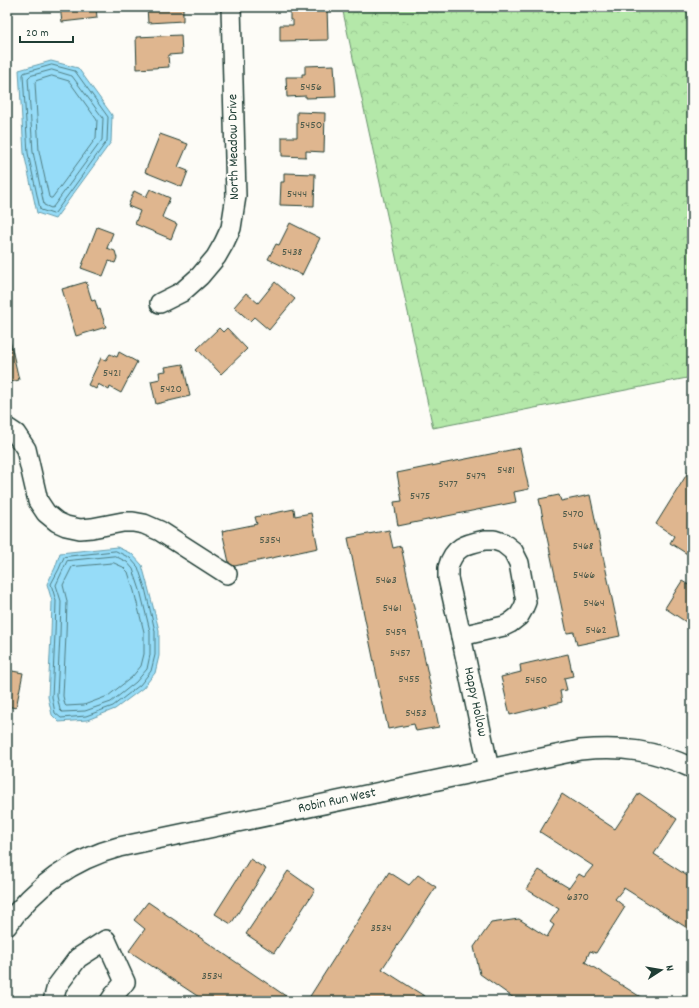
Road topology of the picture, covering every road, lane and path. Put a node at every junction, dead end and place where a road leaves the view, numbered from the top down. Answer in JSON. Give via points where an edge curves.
{"nodes":[{"id":1,"x":232,"y":7,"type":"edge"},
{"id":2,"x":160,"y":303,"type":"dead end"},
{"id":3,"x":7,"y":428,"type":"edge"},
{"id":4,"x":227,"y":574,"type":"dead end"},
{"id":5,"x":461,"y":636,"type":"junction"},
{"id":6,"x":692,"y":768,"type":"edge"},
{"id":7,"x":489,"y":769,"type":"junction"},
{"id":8,"x":7,"y":926,"type":"edge"},
{"id":9,"x":53,"y":1001,"type":"edge"},
{"id":10,"x":110,"y":1001,"type":"edge"}],
"edges":[{"from":1,"to":2,"type":"street","name":"North Meadow Drive","via":[[236,196],[231,228],[216,257],[200,276],[182,292]]},
{"from":3,"to":4,"type":"street","via":[[16,434],[26,449],[38,501],[46,513],[57,522],[80,529],[118,522],[144,524],[160,531]]},
{"from":5,"to":5,"type":"street","name":"Happy Hollow","via":[[448,578],[450,561],[459,548],[467,544],[490,540],[503,543],[513,551],[519,563],[526,602],[523,609],[519,616],[504,626]]},
{"from":5,"to":7,"type":"street","name":"Happy Hollow"},
{"from":6,"to":7,"type":"street","name":"Robin Run West","via":[[653,753],[612,748],[580,750]]},
{"from":7,"to":8,"type":"street","name":"Robin Run West","via":[[112,849],[82,861],[47,882],[23,905]]},
{"from":9,"to":10,"type":"street","via":[[58,986],[78,958],[106,940],[125,982]]}]}
